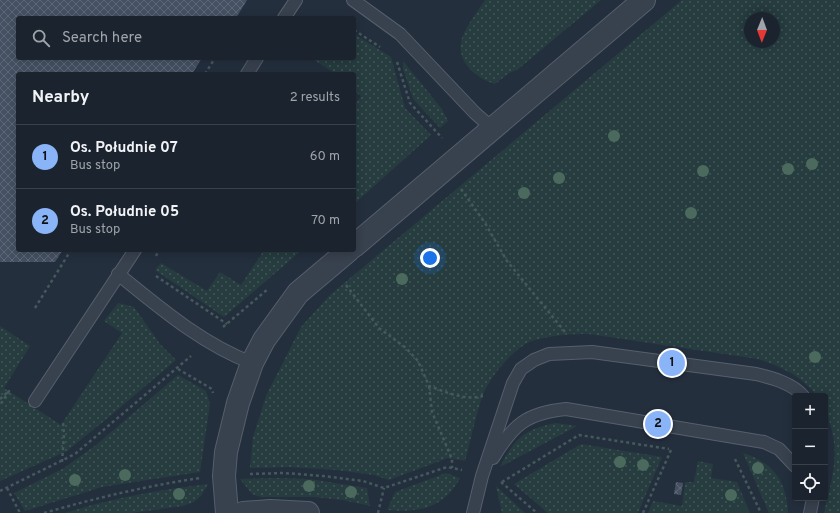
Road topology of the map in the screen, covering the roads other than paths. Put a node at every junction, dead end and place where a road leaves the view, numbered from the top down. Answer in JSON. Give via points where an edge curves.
{"nodes":[{"id":1,"x":296,"y":0,"type":"edge"},
{"id":2,"x":353,"y":0,"type":"edge"},
{"id":3,"x":644,"y":0,"type":"edge"},
{"id":4,"x":285,"y":16,"type":"edge"},
{"id":5,"x":256,"y":60,"type":"edge"},
{"id":6,"x":248,"y":72,"type":"edge"},
{"id":7,"x":492,"y":128,"type":"junction"},
{"id":8,"x":356,"y":244,"type":"edge"},
{"id":9,"x":134,"y":252,"type":"edge"},
{"id":10,"x":347,"y":252,"type":"edge"},
{"id":11,"x":118,"y":274,"type":"junction"},
{"id":12,"x":252,"y":363,"type":"junction"},
{"id":13,"x":800,"y":393,"type":"edge"},
{"id":14,"x":35,"y":401,"type":"dead end"},
{"id":15,"x":794,"y":465,"type":"edge"},
{"id":16,"x":482,"y":476,"type":"junction"},
{"id":17,"x":804,"y":501,"type":"edge"},
{"id":18,"x":812,"y":501,"type":"edge"},
{"id":19,"x":227,"y":513,"type":"edge"},
{"id":20,"x":243,"y":513,"type":"edge"},
{"id":21,"x":308,"y":513,"type":"edge"},
{"id":22,"x":473,"y":513,"type":"edge"},
{"id":23,"x":806,"y":513,"type":"edge"},
{"id":24,"x":810,"y":513,"type":"edge"}],
"edges":[{"from":1,"to":4,"type":"lane"},
{"from":2,"to":7,"type":"lane","via":[[400,34]]},
{"from":3,"to":7,"type":"street"},
{"from":5,"to":6,"type":"lane"},
{"from":7,"to":8,"type":"street"},
{"from":9,"to":11,"type":"lane"},
{"from":10,"to":12,"type":"street","via":[[298,293],[264,340]]},
{"from":11,"to":12,"type":"lane","via":[[165,312],[207,341],[229,354]]},
{"from":11,"to":14,"type":"lane"},
{"from":12,"to":19,"type":"street","via":[[231,431],[224,476]]},
{"from":13,"to":16,"type":"lane","via":[[775,379],[756,374],[592,352],[549,354],[521,369],[513,383]]},
{"from":15,"to":16,"type":"lane","via":[[779,449],[764,442],[566,409],[552,410],[518,424],[506,436]]},
{"from":16,"to":22,"type":"lane"},
{"from":17,"to":23,"type":"lane"},
{"from":18,"to":24,"type":"lane"},
{"from":20,"to":21,"type":"street"}]}
